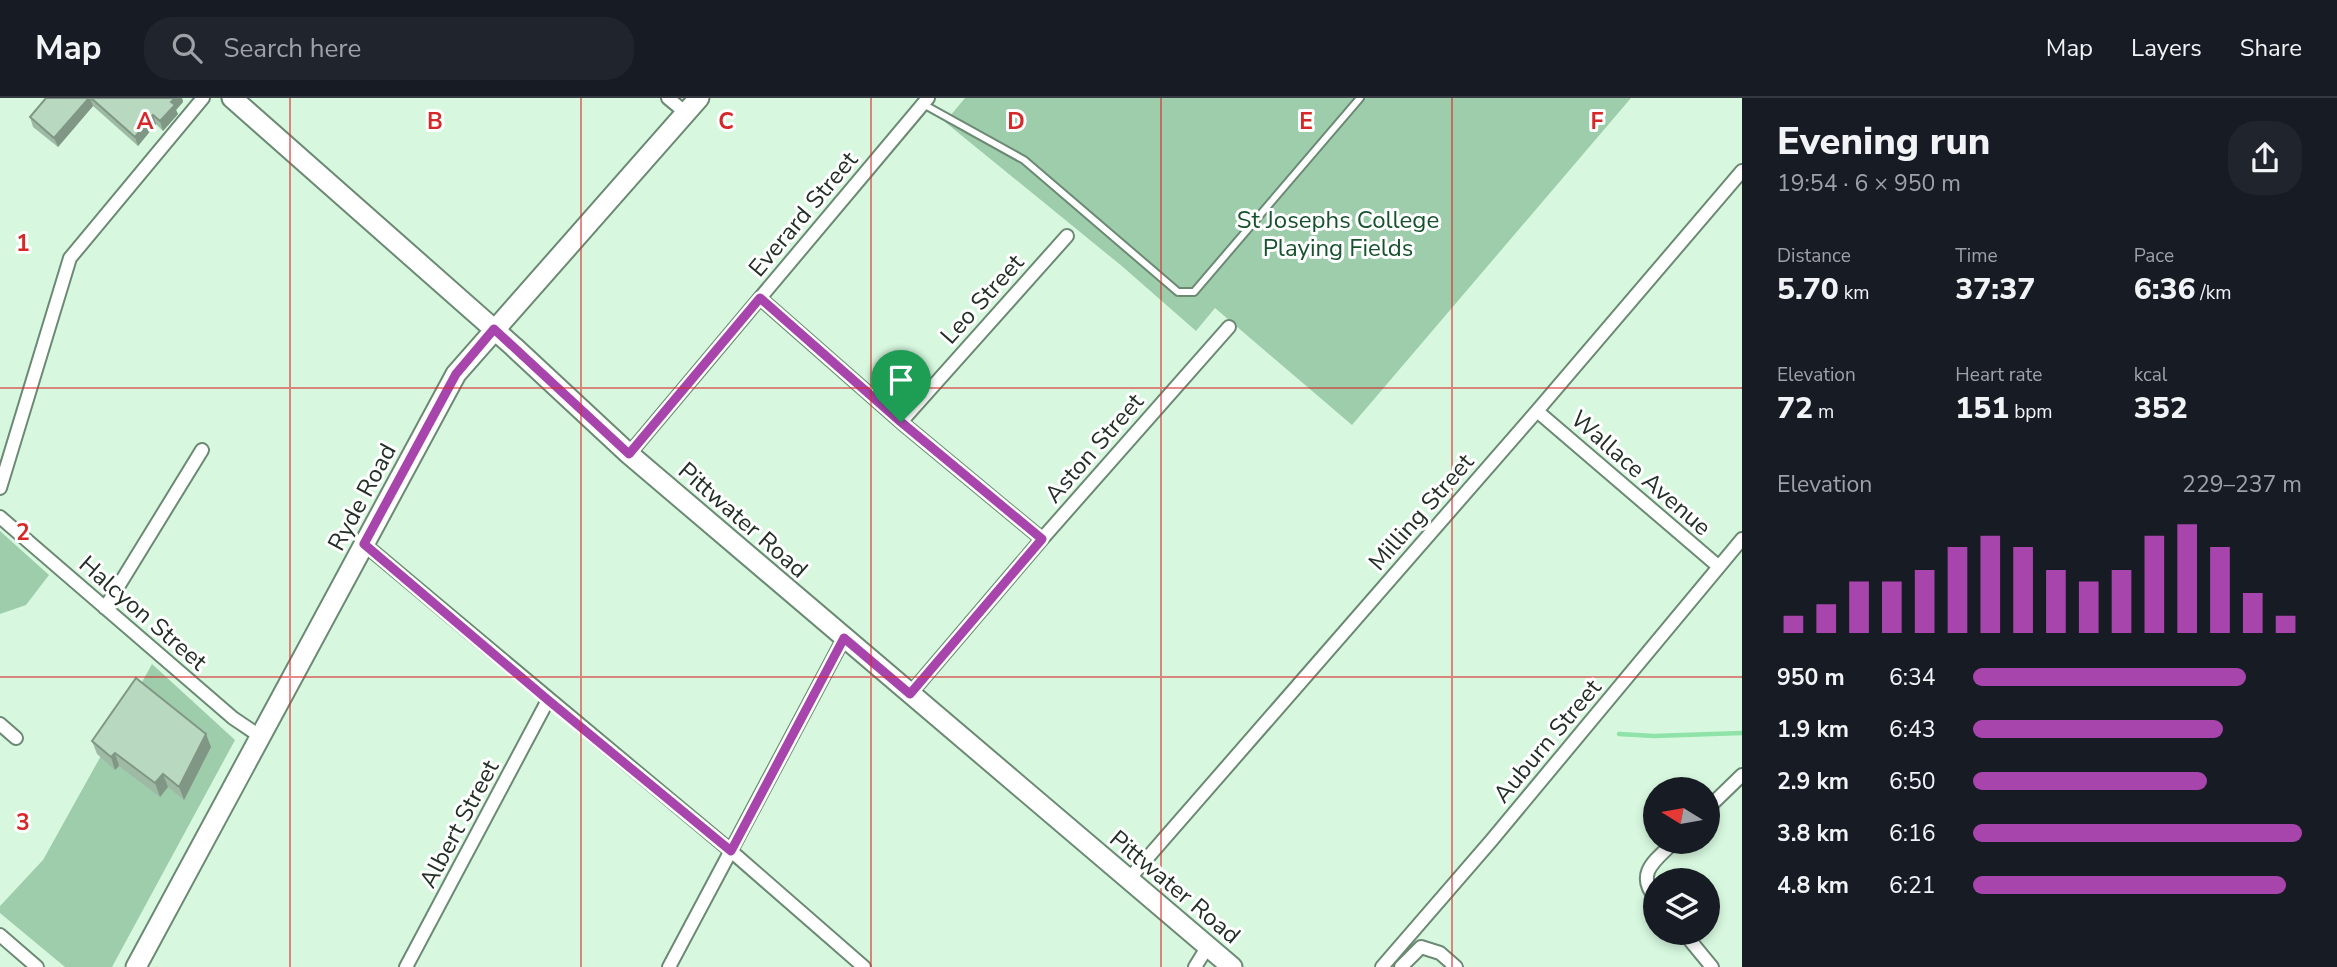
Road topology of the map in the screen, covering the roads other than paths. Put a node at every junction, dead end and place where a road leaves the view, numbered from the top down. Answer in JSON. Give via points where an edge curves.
{"nodes":[{"id":1,"x":203,"y":98,"type":"edge"},
{"id":2,"x":232,"y":98,"type":"edge"},
{"id":3,"x":668,"y":98,"type":"edge"},
{"id":4,"x":699,"y":98,"type":"edge"},
{"id":5,"x":1360,"y":98,"type":"edge"},
{"id":6,"x":926,"y":101,"type":"edge"},
{"id":7,"x":686,"y":113,"type":"junction"},
{"id":8,"x":1742,"y":171,"type":"edge"},
{"id":9,"x":1067,"y":236,"type":"dead end"},
{"id":10,"x":760,"y":298,"type":"junction"},
{"id":11,"x":1230,"y":327,"type":"dead end"},
{"id":12,"x":494,"y":329,"type":"junction"},
{"id":13,"x":1537,"y":411,"type":"junction"},
{"id":14,"x":901,"y":422,"type":"junction"},
{"id":15,"x":202,"y":450,"type":"dead end"},
{"id":16,"x":629,"y":454,"type":"junction"},
{"id":17,"x":0,"y":488,"type":"edge"},
{"id":18,"x":0,"y":517,"type":"edge"},
{"id":19,"x":1042,"y":539,"type":"junction"},
{"id":20,"x":1742,"y":539,"type":"edge"},
{"id":21,"x":364,"y":544,"type":"junction"},
{"id":22,"x":1718,"y":566,"type":"junction"},
{"id":23,"x":105,"y":608,"type":"junction"},
{"id":24,"x":844,"y":638,"type":"junction"},
{"id":25,"x":910,"y":694,"type":"junction"},
{"id":26,"x":548,"y":700,"type":"junction"},
{"id":27,"x":0,"y":724,"type":"edge"},
{"id":28,"x":261,"y":737,"type":"junction"},
{"id":29,"x":16,"y":738,"type":"dead end"},
{"id":30,"x":1742,"y":775,"type":"edge"},
{"id":31,"x":1720,"y":796,"type":"edge"},
{"id":32,"x":731,"y":851,"type":"junction"},
{"id":33,"x":1663,"y":854,"type":"edge"},
{"id":34,"x":1651,"y":868,"type":"edge"},
{"id":35,"x":1129,"y":879,"type":"junction"},
{"id":36,"x":0,"y":935,"type":"edge"},
{"id":37,"x":1694,"y":945,"type":"edge"},
{"id":38,"x":1208,"y":946,"type":"junction"},
{"id":39,"x":37,"y":967,"type":"edge"},
{"id":40,"x":136,"y":967,"type":"edge"},
{"id":41,"x":406,"y":967,"type":"edge"},
{"id":42,"x":669,"y":967,"type":"edge"},
{"id":43,"x":864,"y":967,"type":"edge"},
{"id":44,"x":1195,"y":967,"type":"edge"},
{"id":45,"x":1232,"y":967,"type":"edge"},
{"id":46,"x":1382,"y":967,"type":"edge"},
{"id":47,"x":1401,"y":967,"type":"edge"},
{"id":48,"x":1456,"y":967,"type":"edge"},
{"id":49,"x":1712,"y":967,"type":"edge"}],
"edges":[{"from":1,"to":17,"type":"street","via":[[70,258]]},
{"from":2,"to":12,"type":"main road","name":"Pittwater Road"},
{"from":3,"to":7,"type":"street"},
{"from":4,"to":7,"type":"main road","name":"Ryde Road"},
{"from":5,"to":6,"type":"lane","via":[[1194,292],[1178,292],[1024,160]]},
{"from":6,"to":10,"type":"street","name":"Everard Street"},
{"from":7,"to":12,"type":"main road","name":"Ryde Road"},
{"from":8,"to":13,"type":"street","name":"Milling Street"},
{"from":9,"to":14,"type":"street","name":"Leo Street"},
{"from":10,"to":14,"type":"street"},
{"from":10,"to":16,"type":"street","name":"Everard Street"},
{"from":11,"to":19,"type":"street","name":"Aston Street"},
{"from":12,"to":16,"type":"main road","name":"Pittwater Road"},
{"from":12,"to":21,"type":"main road","name":"Ryde Road","via":[[456,374]]},
{"from":13,"to":22,"type":"street","name":"Wallace Avenue"},
{"from":13,"to":35,"type":"street","name":"Milling Street"},
{"from":14,"to":19,"type":"street"},
{"from":15,"to":23,"type":"street"},
{"from":16,"to":24,"type":"main road","name":"Pittwater Road"},
{"from":18,"to":23,"type":"street","name":"Halcyon Street"},
{"from":19,"to":25,"type":"street","name":"Aston Street"},
{"from":20,"to":22,"type":"street","name":"Auburn Street"},
{"from":21,"to":26,"type":"street"},
{"from":21,"to":28,"type":"main road","name":"Ryde Road"},
{"from":22,"to":46,"type":"street","name":"Auburn Street"},
{"from":23,"to":28,"type":"street","name":"Halcyon Street"},
{"from":24,"to":25,"type":"main road","name":"Pittwater Road"},
{"from":24,"to":32,"type":"street"},
{"from":25,"to":35,"type":"main road","name":"Pittwater Road"},
{"from":26,"to":32,"type":"street"},
{"from":26,"to":41,"type":"street","name":"Albert Street"},
{"from":27,"to":29,"type":"street"},
{"from":28,"to":40,"type":"main road","name":"Ryde Road"},
{"from":30,"to":31,"type":"street"},
{"from":32,"to":42,"type":"street"},
{"from":32,"to":43,"type":"street"},
{"from":33,"to":34,"type":"street"},
{"from":35,"to":38,"type":"main road","name":"Pittwater Road"},
{"from":36,"to":39,"type":"street"},
{"from":37,"to":49,"type":"street"},
{"from":38,"to":44,"type":"street"},
{"from":38,"to":45,"type":"main road","name":"Pittwater Road"},
{"from":47,"to":48,"type":"street","via":[[1421,947],[1440,953]]}]}
